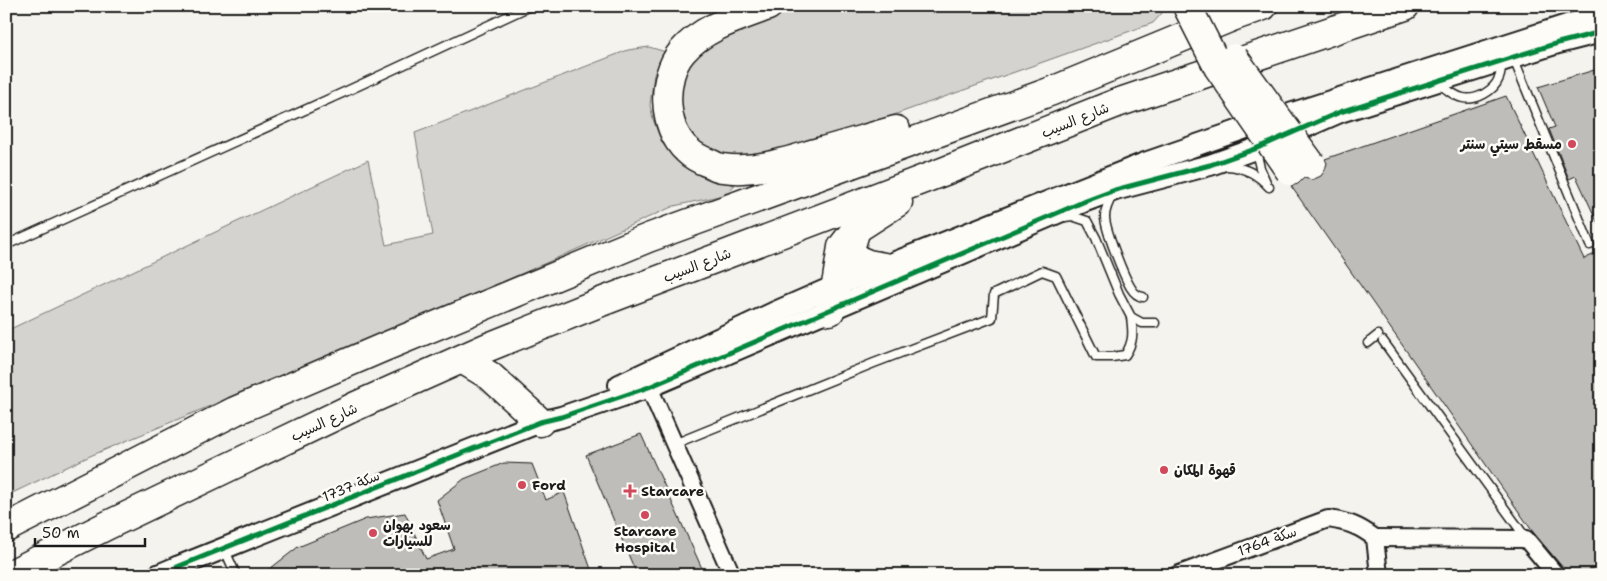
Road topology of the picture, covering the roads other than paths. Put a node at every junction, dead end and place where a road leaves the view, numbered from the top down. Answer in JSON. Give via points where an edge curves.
{"nodes":[{"id":1,"x":530,"y":6,"type":"edge"},
{"id":2,"x":768,"y":6,"type":"edge"},
{"id":3,"x":1187,"y":6,"type":"edge"},
{"id":4,"x":1205,"y":6,"type":"edge"},
{"id":5,"x":1263,"y":6,"type":"edge"},
{"id":6,"x":1406,"y":6,"type":"edge"},
{"id":7,"x":1601,"y":16,"type":"edge"},
{"id":8,"x":1601,"y":32,"type":"edge"},
{"id":9,"x":1506,"y":56,"type":"junction"},
{"id":10,"x":1052,"y":91,"type":"junction"},
{"id":11,"x":1252,"y":138,"type":"junction"},
{"id":12,"x":1210,"y":165,"type":"junction"},
{"id":13,"x":945,"y":172,"type":"junction"},
{"id":14,"x":1284,"y":177,"type":"junction"},
{"id":15,"x":1115,"y":190,"type":"junction"},
{"id":16,"x":1043,"y":220,"type":"junction"},
{"id":17,"x":856,"y":229,"type":"junction"},
{"id":18,"x":6,"y":245,"type":"edge"},
{"id":19,"x":1590,"y":245,"type":"dead end"},
{"id":20,"x":884,"y":267,"type":"junction"},
{"id":21,"x":1143,"y":297,"type":"dead end"},
{"id":22,"x":832,"y":299,"type":"junction"},
{"id":23,"x":1131,"y":317,"type":"junction"},
{"id":24,"x":1155,"y":323,"type":"dead end"},
{"id":25,"x":1368,"y":343,"type":"dead end"},
{"id":26,"x":462,"y":359,"type":"junction"},
{"id":27,"x":649,"y":387,"type":"junction"},
{"id":28,"x":540,"y":422,"type":"junction"},
{"id":29,"x":674,"y":444,"type":"junction"},
{"id":30,"x":40,"y":511,"type":"junction"},
{"id":31,"x":6,"y":519,"type":"edge"},
{"id":32,"x":6,"y":528,"type":"edge"},
{"id":33,"x":1375,"y":538,"type":"junction"},
{"id":34,"x":1526,"y":539,"type":"junction"},
{"id":35,"x":224,"y":548,"type":"junction"},
{"id":36,"x":178,"y":571,"type":"edge"},
{"id":37,"x":1186,"y":573,"type":"edge"},
{"id":38,"x":9,"y":575,"type":"edge"},
{"id":39,"x":158,"y":575,"type":"edge"},
{"id":40,"x":236,"y":575,"type":"edge"},
{"id":41,"x":732,"y":575,"type":"edge"},
{"id":42,"x":1379,"y":575,"type":"edge"},
{"id":43,"x":1556,"y":575,"type":"edge"}],
"edges":[{"from":1,"to":18,"type":"lane"},
{"from":2,"to":10,"type":"highway","via":[[721,24],[694,41],[681,53],[672,70],[666,92],[676,136],[685,149],[720,168],[743,170],[780,164],[1027,91]]},
{"from":3,"to":14,"type":"highway","bridge":true,"via":[[1218,67]]},
{"from":4,"to":14,"type":"highway","bridge":true,"via":[[1235,60]]},
{"from":5,"to":10,"type":"highway"},
{"from":6,"to":13,"type":"highway","name":"شارع السيب","via":[[1117,103]]},
{"from":7,"to":9,"type":"street","via":[[1567,25]]},
{"from":8,"to":9,"type":"street"},
{"from":9,"to":11,"type":"street"},
{"from":9,"to":11,"type":"street","via":[[1438,82]]},
{"from":9,"to":19,"type":"lane"},
{"from":10,"to":30,"type":"highway","via":[[648,238],[382,348],[235,412]]},
{"from":11,"to":12,"type":"street"},
{"from":11,"to":14,"type":"lane","via":[[1260,168]]},
{"from":11,"to":20,"type":"street","via":[[1145,163]]},
{"from":12,"to":14,"type":"lane","via":[[1238,167]]},
{"from":12,"to":15,"type":"street"},
{"from":13,"to":17,"type":"highway"},
{"from":13,"to":26,"type":"highway","name":"شارع السيب","via":[[601,302]]},
{"from":15,"to":16,"type":"street"},
{"from":15,"to":21,"type":"lane","via":[[1105,217],[1131,289]]},
{"from":16,"to":22,"type":"street","via":[[860,297]]},
{"from":16,"to":23,"type":"lane","via":[[1072,216],[1087,221]]},
{"from":17,"to":20,"type":"highway","via":[[850,249],[854,258]]},
{"from":17,"to":22,"type":"highway","via":[[842,247]]},
{"from":20,"to":22,"type":"street"},
{"from":22,"to":27,"type":"street"},
{"from":22,"to":28,"type":"street","via":[[764,317],[563,408]]},
{"from":23,"to":24,"type":"lane","via":[[1142,323]]},
{"from":23,"to":29,"type":"lane","via":[[1131,347],[1125,355],[1096,357],[1056,276],[1042,271],[994,294],[992,318]]},
{"from":25,"to":34,"type":"lane","via":[[1380,338]]},
{"from":26,"to":28,"type":"highway","via":[[490,376]]},
{"from":26,"to":38,"type":"highway","name":"شارع السيب","via":[[254,454]]},
{"from":27,"to":28,"type":"street"},
{"from":27,"to":29,"type":"street"},
{"from":28,"to":35,"type":"street","name":"سكة 1737"},
{"from":29,"to":41,"type":"street"},
{"from":30,"to":31,"type":"highway"},
{"from":30,"to":32,"type":"highway"},
{"from":33,"to":34,"type":"street"},
{"from":33,"to":37,"type":"street","name":"سكة 1764","via":[[1361,527],[1328,519]]},
{"from":33,"to":42,"type":"street"},
{"from":34,"to":43,"type":"street"},
{"from":35,"to":36,"type":"street","name":"سكة 1737"},
{"from":35,"to":40,"type":"lane"},
{"from":36,"to":39,"type":"street","name":"سكة 1737"}]}
